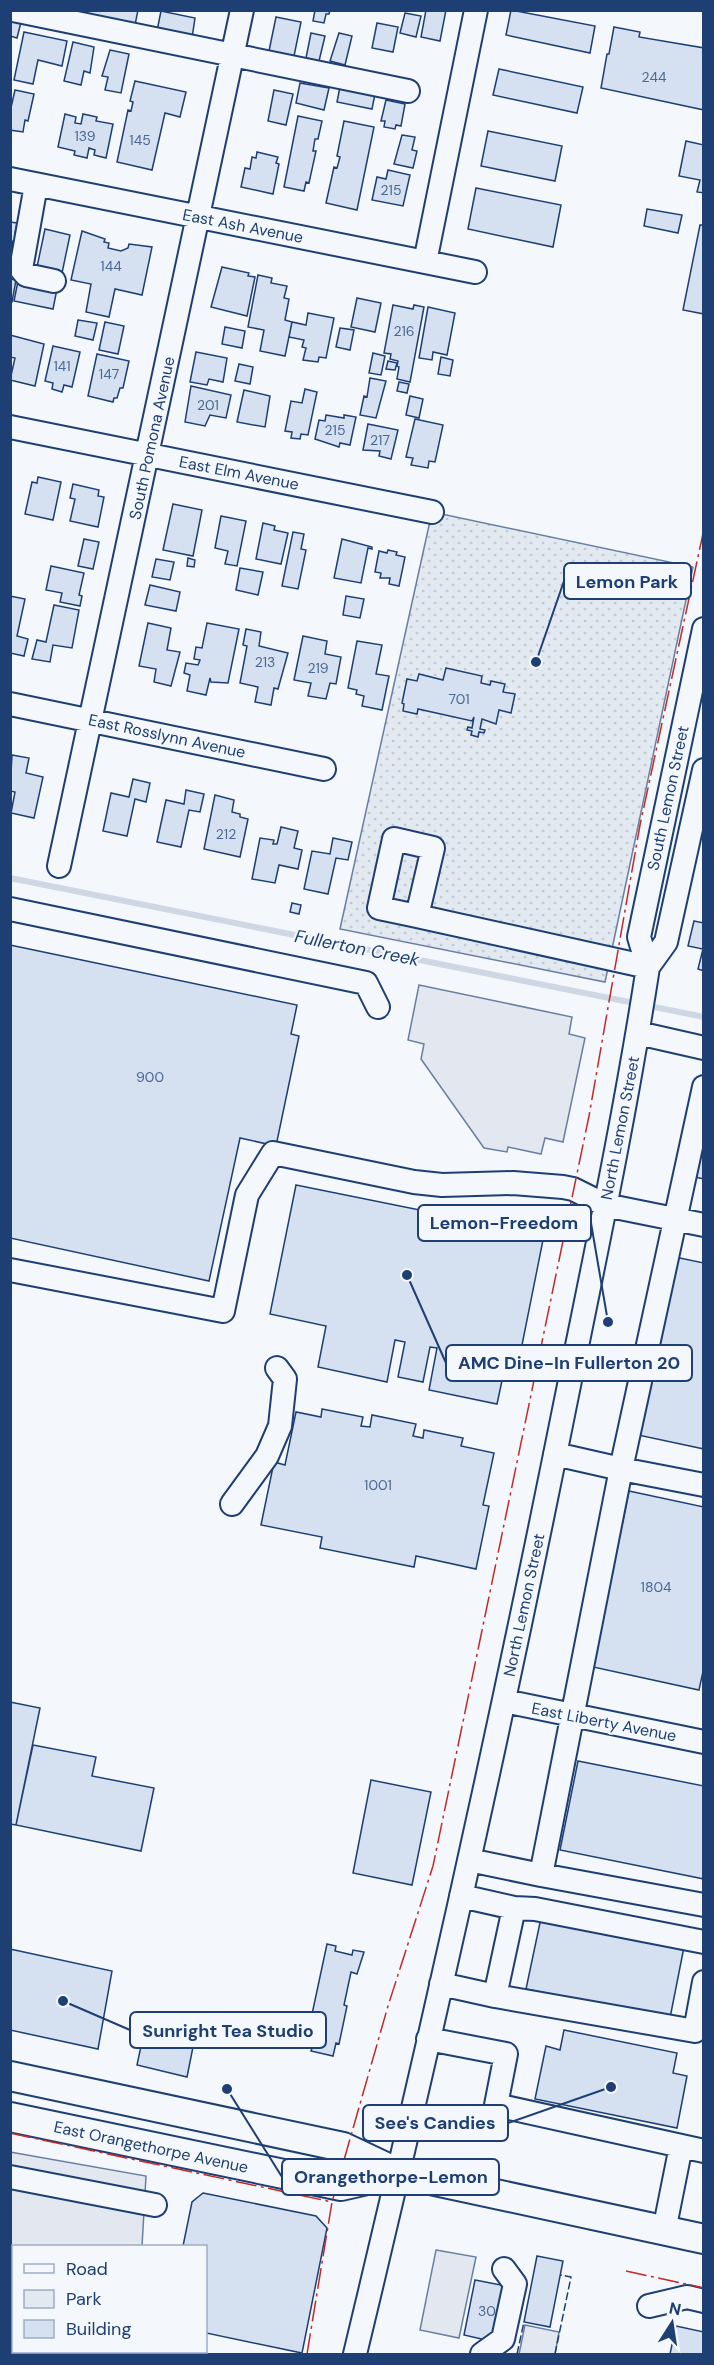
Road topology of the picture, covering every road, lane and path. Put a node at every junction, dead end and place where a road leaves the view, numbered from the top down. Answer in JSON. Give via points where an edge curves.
{"nodes":[{"id":1,"x":13,"y":10,"type":"edge"},
{"id":2,"x":242,"y":10,"type":"edge"},
{"id":3,"x":476,"y":10,"type":"edge"},
{"id":4,"x":79,"y":17,"type":"edge"},
{"id":5,"x":233,"y":55,"type":"junction"},
{"id":6,"x":408,"y":91,"type":"dead end"},
{"id":7,"x":10,"y":180,"type":"edge"},
{"id":8,"x":36,"y":185,"type":"junction"},
{"id":9,"x":199,"y":217,"type":"junction"},
{"id":10,"x":425,"y":262,"type":"junction"},
{"id":11,"x":475,"y":272,"type":"dead end"},
{"id":12,"x":54,"y":280,"type":"dead end"},
{"id":13,"x":10,"y":427,"type":"edge"},
{"id":14,"x":148,"y":455,"type":"junction"},
{"id":15,"x":432,"y":512,"type":"dead end"},
{"id":16,"x":704,"y":629,"type":"edge"},
{"id":17,"x":10,"y":705,"type":"edge"},
{"id":18,"x":91,"y":721,"type":"junction"},
{"id":19,"x":324,"y":769,"type":"dead end"},
{"id":20,"x":704,"y":770,"type":"edge"},
{"id":21,"x":59,"y":866,"type":"dead end"},
{"id":22,"x":10,"y":909,"type":"edge"},
{"id":23,"x":417,"y":916,"type":"dead end"},
{"id":24,"x":647,"y":977,"type":"junction"},
{"id":25,"x":378,"y":1007,"type":"dead end"},
{"id":26,"x":638,"y":1033,"type":"junction"},
{"id":27,"x":704,"y":1048,"type":"edge"},
{"id":28,"x":704,"y":1087,"type":"edge"},
{"id":29,"x":605,"y":1205,"type":"junction"},
{"id":30,"x":674,"y":1219,"type":"junction"},
{"id":31,"x":704,"y":1225,"type":"edge"},
{"id":32,"x":10,"y":1270,"type":"edge"},
{"id":33,"x":277,"y":1368,"type":"dead end"},
{"id":34,"x":555,"y":1454,"type":"junction"},
{"id":35,"x":621,"y":1469,"type":"junction"},
{"id":36,"x":704,"y":1485,"type":"edge"},
{"id":37,"x":232,"y":1504,"type":"dead end"},
{"id":38,"x":504,"y":1701,"type":"junction"},
{"id":39,"x":572,"y":1715,"type":"junction"},
{"id":40,"x":704,"y":1742,"type":"edge"},
{"id":41,"x":469,"y":1860,"type":"junction"},
{"id":42,"x":541,"y":1875,"type":"junction"},
{"id":43,"x":461,"y":1896,"type":"junction"},
{"id":44,"x":704,"y":1905,"type":"edge"},
{"id":45,"x":514,"y":1908,"type":"junction"},
{"id":46,"x":704,"y":1942,"type":"edge"},
{"id":47,"x":704,"y":1983,"type":"edge"},
{"id":48,"x":441,"y":1984,"type":"junction"},
{"id":49,"x":495,"y":1996,"type":"junction"},
{"id":50,"x":428,"y":2039,"type":"junction"},
{"id":51,"x":10,"y":2076,"type":"edge"},
{"id":52,"x":10,"y":2117,"type":"edge"},
{"id":53,"x":698,"y":2148,"type":"edge"},
{"id":54,"x":398,"y":2173,"type":"junction"},
{"id":55,"x":10,"y":2177,"type":"edge"},
{"id":56,"x":155,"y":2205,"type":"dead end"},
{"id":57,"x":664,"y":2231,"type":"junction"},
{"id":58,"x":704,"y":2240,"type":"edge"},
{"id":59,"x":504,"y":2269,"type":"dead end"},
{"id":60,"x":704,"y":2301,"type":"edge"},
{"id":61,"x":650,"y":2306,"type":"dead end"},
{"id":62,"x":355,"y":2355,"type":"edge"},
{"id":63,"x":482,"y":2355,"type":"edge"}],
"edges":[{"from":1,"to":4,"type":"street"},
{"from":2,"to":5,"type":"street","name":"South Pomona Avenue"},
{"from":3,"to":10,"type":"street"},
{"from":4,"to":5,"type":"street"},
{"from":5,"to":6,"type":"street"},
{"from":5,"to":9,"type":"street","name":"South Pomona Avenue"},
{"from":7,"to":8,"type":"street","name":"East Ash Avenue"},
{"from":8,"to":9,"type":"street","name":"East Ash Avenue"},
{"from":8,"to":12,"type":"street","via":[[21,269],[26,275]]},
{"from":9,"to":10,"type":"street","name":"East Ash Avenue"},
{"from":9,"to":14,"type":"street","name":"South Pomona Avenue"},
{"from":10,"to":11,"type":"street","name":"East Ash Avenue"},
{"from":13,"to":14,"type":"street","name":"East Elm Avenue"},
{"from":14,"to":15,"type":"street","name":"East Elm Avenue"},
{"from":14,"to":18,"type":"street","name":"South Pomona Avenue"},
{"from":16,"to":24,"type":"street","name":"South Lemon Street","via":[[639,938]]},
{"from":17,"to":18,"type":"street","name":"East Rosslynn Avenue"},
{"from":18,"to":19,"type":"street","name":"East Rosslynn Avenue"},
{"from":18,"to":21,"type":"street","name":"South Pomona Avenue"},
{"from":20,"to":24,"type":"street","name":"South Lemon Street","via":[[666,942]]},
{"from":22,"to":25,"type":"street","via":[[366,983]]},
{"from":23,"to":24,"type":"street"},
{"from":24,"to":26,"type":"street","name":"South Lemon Street"},
{"from":26,"to":27,"type":"street"},
{"from":26,"to":29,"type":"street","name":"North Lemon Street"},
{"from":28,"to":30,"type":"street"},
{"from":29,"to":30,"type":"street"},
{"from":29,"to":32,"type":"street","via":[[563,1187],[414,1182],[273,1153],[247,1195],[224,1311]]},
{"from":29,"to":34,"type":"street","name":"North Lemon Street"},
{"from":30,"to":31,"type":"street"},
{"from":30,"to":35,"type":"street"},
{"from":33,"to":37,"type":"street","via":[[285,1379],[280,1426],[267,1456]]},
{"from":34,"to":35,"type":"street"},
{"from":34,"to":38,"type":"street","name":"North Lemon Street"},
{"from":35,"to":36,"type":"street"},
{"from":35,"to":39,"type":"street"},
{"from":38,"to":39,"type":"street","name":"East Liberty Avenue"},
{"from":38,"to":41,"type":"street","name":"North Lemon Street"},
{"from":39,"to":40,"type":"street","name":"East Liberty Avenue"},
{"from":39,"to":42,"type":"street"},
{"from":41,"to":42,"type":"street"},
{"from":41,"to":43,"type":"street","name":"North Lemon Street"},
{"from":42,"to":44,"type":"street"},
{"from":43,"to":45,"type":"street"},
{"from":43,"to":48,"type":"street","name":"North Lemon Street"},
{"from":45,"to":46,"type":"street"},
{"from":45,"to":49,"type":"street"},
{"from":47,"to":49,"type":"street","via":[[695,2031]]},
{"from":48,"to":49,"type":"street"},
{"from":48,"to":50,"type":"street","name":"North Lemon Street"},
{"from":50,"to":53,"type":"street","via":[[506,2054],[496,2105]]},
{"from":50,"to":54,"type":"street","name":"North Lemon Street"},
{"from":51,"to":54,"type":"main road","name":"East Orangethorpe Avenue","via":[[343,2146]]},
{"from":52,"to":54,"type":"main road","name":"East Orangethorpe Avenue","via":[[341,2186]]},
{"from":53,"to":57,"type":"street"},
{"from":54,"to":57,"type":"main road","name":"East Orangethorpe Avenue"},
{"from":54,"to":62,"type":"street"},
{"from":55,"to":56,"type":"street"},
{"from":57,"to":58,"type":"main road","name":"East Orangethorpe Avenue"},
{"from":59,"to":63,"type":"street","via":[[515,2284],[503,2339]]},
{"from":60,"to":61,"type":"street","via":[[687,2297]]}]}
